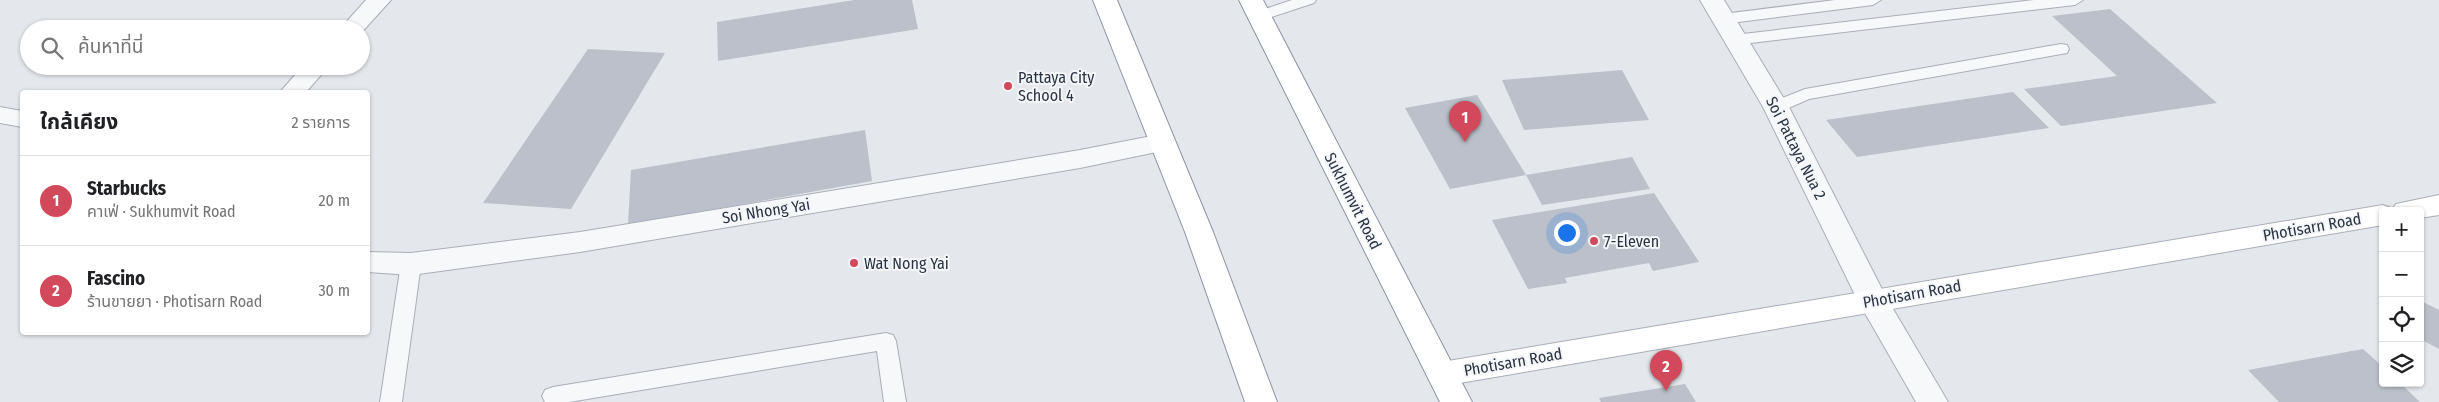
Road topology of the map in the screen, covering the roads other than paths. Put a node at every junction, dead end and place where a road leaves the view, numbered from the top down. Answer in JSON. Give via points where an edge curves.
{"nodes":[{"id":1,"x":379,"y":0,"type":"edge"},
{"id":2,"x":1105,"y":0,"type":"edge"},
{"id":3,"x":1308,"y":0,"type":"edge"},
{"id":4,"x":1873,"y":0,"type":"edge"},
{"id":5,"x":2076,"y":0,"type":"edge"},
{"id":6,"x":1255,"y":8,"type":"edge"},
{"id":7,"x":360,"y":20,"type":"edge"},
{"id":8,"x":1723,"y":20,"type":"edge"},
{"id":9,"x":2061,"y":50,"type":"dead end"},
{"id":10,"x":308,"y":75,"type":"edge"},
{"id":11,"x":294,"y":90,"type":"edge"},
{"id":12,"x":1776,"y":107,"type":"junction"},
{"id":13,"x":0,"y":115,"type":"edge"},
{"id":14,"x":20,"y":119,"type":"edge"},
{"id":15,"x":1162,"y":143,"type":"junction"},
{"id":16,"x":2439,"y":205,"type":"edge"},
{"id":17,"x":2424,"y":208,"type":"edge"},
{"id":18,"x":2379,"y":216,"type":"edge"},
{"id":19,"x":370,"y":262,"type":"edge"},
{"id":20,"x":411,"y":264,"type":"junction"},
{"id":21,"x":1872,"y":300,"type":"junction"},
{"id":22,"x":1442,"y":374,"type":"junction"},
{"id":23,"x":554,"y":396,"type":"dead end"},
{"id":24,"x":391,"y":402,"type":"edge"},
{"id":25,"x":895,"y":402,"type":"edge"},
{"id":26,"x":1260,"y":402,"type":"edge"},
{"id":27,"x":1456,"y":402,"type":"edge"},
{"id":28,"x":1932,"y":402,"type":"edge"}],
"edges":[{"from":1,"to":7,"type":"street"},
{"from":2,"to":15,"type":"main road"},
{"from":3,"to":6,"type":"lane"},
{"from":4,"to":8,"type":"lane"},
{"from":5,"to":8,"type":"lane"},
{"from":6,"to":22,"type":"main road","name":"Sukhumvit Road"},
{"from":8,"to":12,"type":"street","name":"Soi Pattaya Nua 2"},
{"from":9,"to":12,"type":"lane","via":[[1805,94]]},
{"from":10,"to":11,"type":"street"},
{"from":12,"to":21,"type":"street","name":"Soi Pattaya Nua 2"},
{"from":13,"to":14,"type":"street"},
{"from":15,"to":20,"type":"street","name":"Soi Nhong Yai","via":[[580,242]]},
{"from":15,"to":26,"type":"main road","via":[[1199,232]]},
{"from":16,"to":17,"type":"main road"},
{"from":18,"to":21,"type":"main road","name":"Photisarn Road"},
{"from":19,"to":20,"type":"street","name":"Soi Nhong Yai"},
{"from":20,"to":24,"type":"lane"},
{"from":21,"to":22,"type":"main road","name":"Photisarn Road"},
{"from":21,"to":28,"type":"street","name":"Soi Pattaya Nua 2"},
{"from":22,"to":27,"type":"main road","name":"Sukhumvit Road"},
{"from":23,"to":25,"type":"lane","via":[[886,341]]}]}
